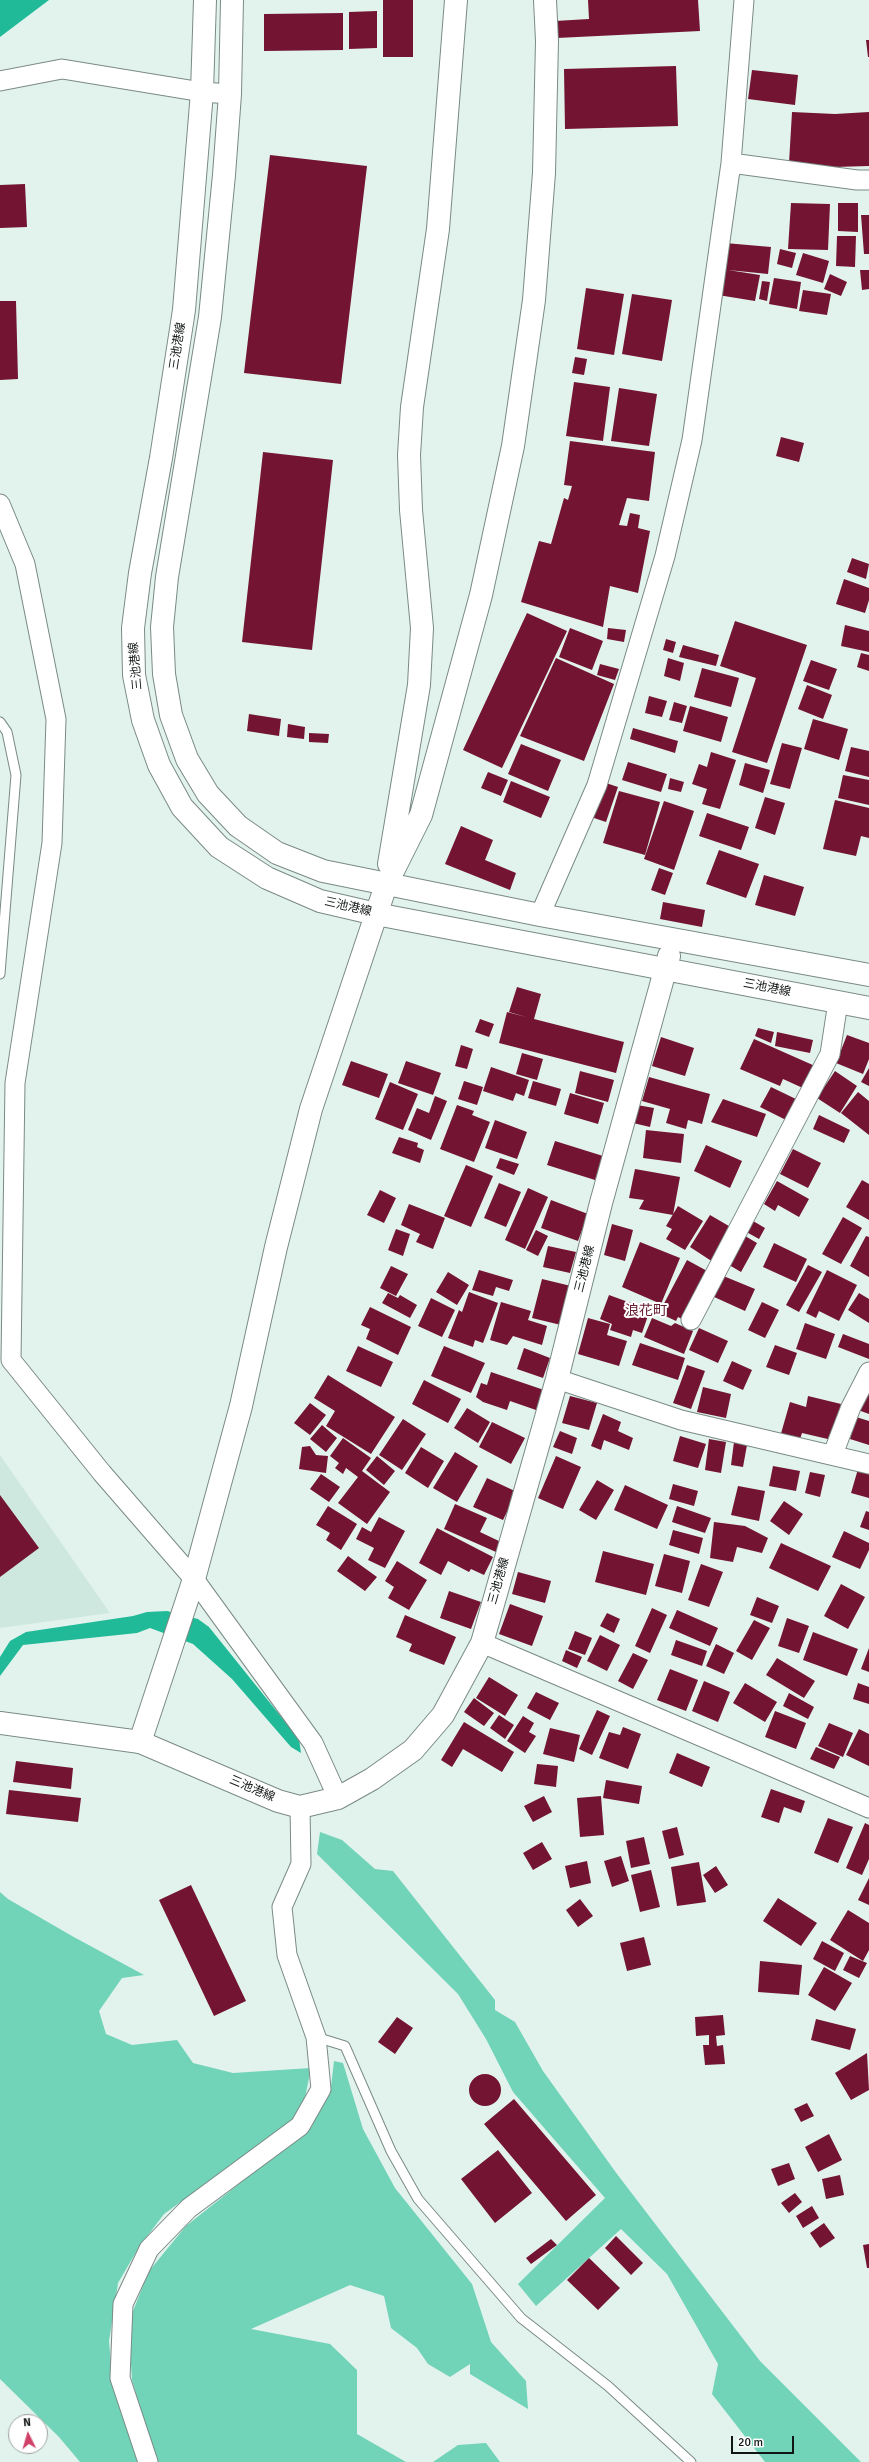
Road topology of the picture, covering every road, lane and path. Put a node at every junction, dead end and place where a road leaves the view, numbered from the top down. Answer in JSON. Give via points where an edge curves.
{"nodes":[{"id":1,"x":204,"y":0,"type":"edge"},
{"id":2,"x":232,"y":0,"type":"edge"},
{"id":3,"x":456,"y":0,"type":"edge"},
{"id":4,"x":546,"y":0,"type":"edge"},
{"id":5,"x":744,"y":0,"type":"edge"},
{"id":6,"x":0,"y":81,"type":"edge"},
{"id":7,"x":202,"y":92,"type":"junction"},
{"id":8,"x":230,"y":94,"type":"junction"},
{"id":9,"x":731,"y":163,"type":"junction"},
{"id":10,"x":869,"y":180,"type":"edge"},
{"id":11,"x":0,"y":504,"type":"edge"},
{"id":12,"x":0,"y":722,"type":"edge"},
{"id":13,"x":386,"y":885,"type":"junction"},
{"id":14,"x":376,"y":914,"type":"junction"},
{"id":15,"x":540,"y":915,"type":"junction"},
{"id":16,"x":673,"y":939,"type":"junction"},
{"id":17,"x":665,"y":969,"type":"junction"},
{"id":18,"x":0,"y":974,"type":"edge"},
{"id":19,"x":869,"y":975,"type":"edge"},
{"id":20,"x":838,"y":1002,"type":"junction"},
{"id":21,"x":869,"y":1008,"type":"edge"},
{"id":22,"x":691,"y":1320,"type":"dead end"},
{"id":23,"x":869,"y":1372,"type":"edge"},
{"id":24,"x":557,"y":1379,"type":"junction"},
{"id":25,"x":833,"y":1454,"type":"junction"},
{"id":26,"x":869,"y":1464,"type":"edge"},
{"id":27,"x":194,"y":1579,"type":"junction"},
{"id":28,"x":482,"y":1643,"type":"junction"},
{"id":29,"x":0,"y":1723,"type":"edge"},
{"id":30,"x":140,"y":1742,"type":"junction"},
{"id":31,"x":338,"y":1798,"type":"junction"},
{"id":32,"x":300,"y":1807,"type":"junction"},
{"id":33,"x":869,"y":1808,"type":"edge"},
{"id":34,"x":316,"y":2037,"type":"junction"},
{"id":35,"x":148,"y":2462,"type":"edge"},
{"id":36,"x":691,"y":2462,"type":"edge"}],
"edges":[{"from":1,"to":7,"type":"main road","name":"三池港線"},
{"from":2,"to":8,"type":"main road"},
{"from":3,"to":13,"type":"main road","via":[[438,229],[412,407],[409,455],[411,510],[422,628],[419,686]]},
{"from":4,"to":13,"type":"main road","via":[[544,173],[534,300],[513,446],[481,595],[421,815]]},
{"from":5,"to":9,"type":"street"},
{"from":6,"to":7,"type":"street","via":[[62,69]]},
{"from":7,"to":8,"type":"street"},
{"from":7,"to":14,"type":"main road","name":"三池港線","via":[[184,310],[133,628],[134,675],[143,720],[159,765],[182,807],[219,846],[267,878],[320,901]]},
{"from":8,"to":13,"type":"main road","via":[[210,317],[167,577],[162,627],[164,674],[171,715],[187,758],[208,794],[238,826],[277,853],[323,871]]},
{"from":9,"to":10,"type":"street"},
{"from":9,"to":15,"type":"street","via":[[692,440],[666,556],[597,785]]},
{"from":11,"to":27,"type":"street","via":[[25,564],[56,719],[52,843],[16,1083],[10,1360],[102,1473]]},
{"from":12,"to":18,"type":"lane","via":[[7,732],[16,775]]},
{"from":13,"to":14,"type":"main road"},
{"from":13,"to":15,"type":"main road"},
{"from":14,"to":17,"type":"main road","name":"三池港線"},
{"from":14,"to":27,"type":"main road","via":[[311,1108],[276,1247],[242,1406]]},
{"from":15,"to":16,"type":"main road"},
{"from":16,"to":17,"type":"main road","name":"三池港線"},
{"from":16,"to":19,"type":"main road"},
{"from":17,"to":20,"type":"main road","name":"三池港線"},
{"from":17,"to":24,"type":"main road","name":"三池港線","via":[[601,1203]]},
{"from":20,"to":21,"type":"main road","name":"三池港線"},
{"from":20,"to":22,"type":"street","via":[[830,1054]]},
{"from":23,"to":25,"type":"street"},
{"from":24,"to":25,"type":"street","via":[[681,1420]]},
{"from":24,"to":28,"type":"main road","name":"三池港線"},
{"from":25,"to":26,"type":"street"},
{"from":27,"to":30,"type":"main road"},
{"from":27,"to":31,"type":"street","via":[[312,1743]]},
{"from":28,"to":31,"type":"main road","name":"三池港線","via":[[443,1715],[413,1750],[372,1779]]},
{"from":28,"to":33,"type":"street"},
{"from":29,"to":30,"type":"main road","name":"三池港線"},
{"from":30,"to":32,"type":"main road","name":"三池港線","via":[[278,1801]]},
{"from":31,"to":32,"type":"main road","name":"三池港線"},
{"from":32,"to":34,"type":"street","via":[[301,1864],[282,1907],[287,1955]]},
{"from":34,"to":35,"type":"street","via":[[321,2089],[300,2126],[189,2208],[149,2249],[123,2304],[120,2378]]},
{"from":34,"to":36,"type":"lane","via":[[345,2046],[391,2151],[418,2198],[521,2318],[608,2386]]}]}
